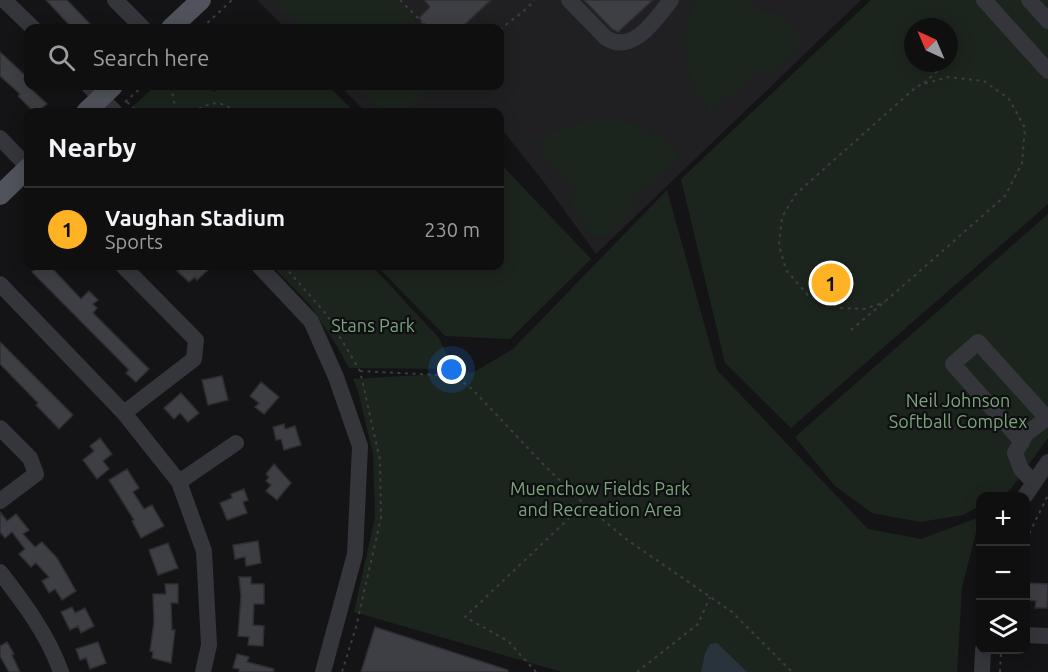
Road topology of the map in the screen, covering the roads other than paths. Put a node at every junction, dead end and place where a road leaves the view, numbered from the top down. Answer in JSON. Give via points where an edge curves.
{"nodes":[{"id":1,"x":4,"y":0,"type":"edge"},
{"id":2,"x":115,"y":0,"type":"edge"},
{"id":3,"x":201,"y":0,"type":"edge"},
{"id":4,"x":569,"y":0,"type":"edge"},
{"id":5,"x":671,"y":0,"type":"edge"},
{"id":6,"x":984,"y":0,"type":"edge"},
{"id":7,"x":1029,"y":0,"type":"edge"},
{"id":8,"x":1048,"y":21,"type":"edge"},
{"id":9,"x":29,"y":24,"type":"edge"},
{"id":10,"x":139,"y":24,"type":"edge"},
{"id":11,"x":175,"y":24,"type":"edge"},
{"id":12,"x":1048,"y":71,"type":"edge"},
{"id":13,"x":101,"y":90,"type":"edge"},
{"id":14,"x":89,"y":108,"type":"edge"},
{"id":15,"x":118,"y":108,"type":"edge"},
{"id":16,"x":0,"y":138,"type":"edge"},
{"id":17,"x":24,"y":164,"type":"edge"},
{"id":18,"x":24,"y":172,"type":"edge"},
{"id":19,"x":0,"y":195,"type":"edge"},
{"id":20,"x":127,"y":270,"type":"edge"},
{"id":21,"x":263,"y":270,"type":"edge"},
{"id":22,"x":0,"y":284,"type":"edge"},
{"id":23,"x":124,"y":412,"type":"junction"},
{"id":24,"x":1047,"y":418,"type":"edge"},
{"id":25,"x":0,"y":428,"type":"edge"},
{"id":26,"x":1022,"y":442,"type":"junction"},
{"id":27,"x":236,"y":443,"type":"dead end"},
{"id":28,"x":1048,"y":462,"type":"edge"},
{"id":29,"x":179,"y":482,"type":"junction"},
{"id":30,"x":1029,"y":490,"type":"edge"},
{"id":31,"x":0,"y":501,"type":"edge"},
{"id":32,"x":0,"y":572,"type":"edge"},
{"id":33,"x":1030,"y":635,"type":"edge"},
{"id":34,"x":1048,"y":636,"type":"edge"},
{"id":35,"x":983,"y":654,"type":"edge"},
{"id":36,"x":61,"y":672,"type":"edge"},
{"id":37,"x":203,"y":672,"type":"edge"},
{"id":38,"x":323,"y":672,"type":"edge"},
{"id":39,"x":982,"y":672,"type":"edge"}],
"edges":[{"from":1,"to":9,"type":"street"},
{"from":2,"to":10,"type":"street"},
{"from":3,"to":11,"type":"main road"},
{"from":4,"to":5,"type":"street","via":[[606,38],[621,44],[637,38]]},
{"from":6,"to":12,"type":"street"},
{"from":7,"to":8,"type":"street"},
{"from":13,"to":14,"type":"main road"},
{"from":13,"to":15,"type":"street"},
{"from":16,"to":17,"type":"street"},
{"from":18,"to":19,"type":"main road"},
{"from":20,"to":23,"type":"street","via":[[196,340],[194,359]]},
{"from":21,"to":38,"type":"street","via":[[311,321],[360,446],[355,554]]},
{"from":22,"to":23,"type":"street"},
{"from":23,"to":29,"type":"street"},
{"from":24,"to":26,"type":"street","via":[[1026,434]]},
{"from":24,"to":26,"type":"street","via":[[978,342],[952,364]]},
{"from":25,"to":31,"type":"street","via":[[30,458],[36,474]]},
{"from":26,"to":30,"type":"street","via":[[1015,453]]},
{"from":27,"to":29,"type":"street"},
{"from":28,"to":30,"type":"street"},
{"from":29,"to":37,"type":"street","via":[[204,551],[209,645]]},
{"from":32,"to":36,"type":"street","via":[[26,605]]},
{"from":33,"to":34,"type":"street"},
{"from":35,"to":39,"type":"street"}]}
